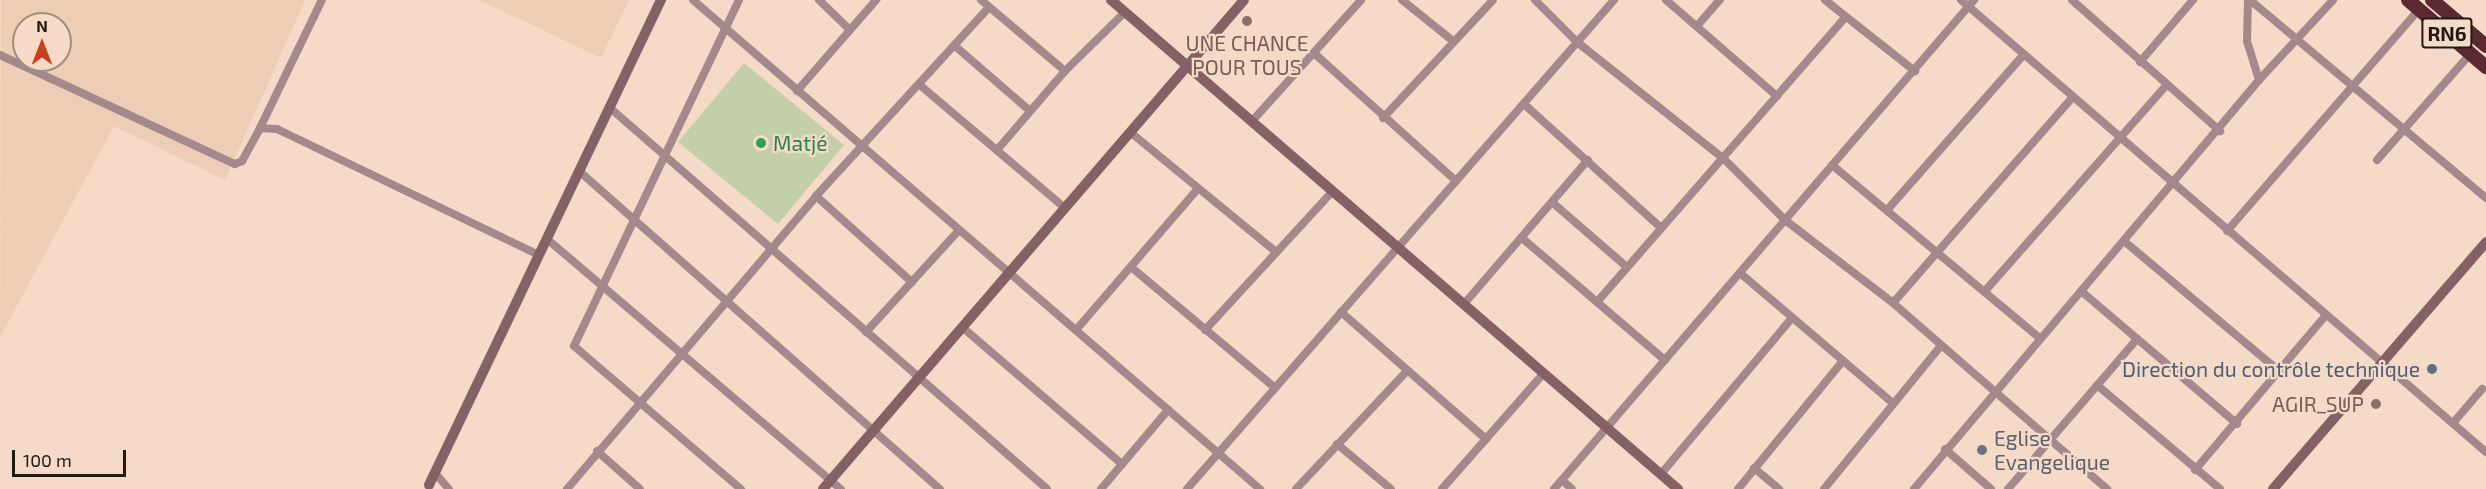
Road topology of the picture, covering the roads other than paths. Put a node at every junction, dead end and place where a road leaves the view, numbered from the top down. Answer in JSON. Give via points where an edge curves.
{"nodes":[{"id":1,"x":322,"y":0,"type":"edge"},
{"id":2,"x":661,"y":0,"type":"edge"},
{"id":3,"x":693,"y":0,"type":"edge"},
{"id":4,"x":739,"y":0,"type":"edge"},
{"id":5,"x":819,"y":0,"type":"edge"},
{"id":6,"x":876,"y":0,"type":"edge"},
{"id":7,"x":981,"y":0,"type":"edge"},
{"id":8,"x":1111,"y":0,"type":"edge"},
{"id":9,"x":1244,"y":0,"type":"edge"},
{"id":10,"x":1361,"y":0,"type":"edge"},
{"id":11,"x":1401,"y":0,"type":"edge"},
{"id":12,"x":1493,"y":0,"type":"edge"},
{"id":13,"x":1535,"y":0,"type":"edge"},
{"id":14,"x":1614,"y":0,"type":"edge"},
{"id":15,"x":1666,"y":0,"type":"edge"},
{"id":16,"x":1720,"y":0,"type":"edge"},
{"id":17,"x":1825,"y":0,"type":"edge"},
{"id":18,"x":1960,"y":0,"type":"edge"},
{"id":19,"x":2073,"y":0,"type":"edge"},
{"id":20,"x":2193,"y":0,"type":"edge"},
{"id":21,"x":2249,"y":0,"type":"edge"},
{"id":22,"x":2333,"y":0,"type":"edge"},
{"id":23,"x":2432,"y":0,"type":"edge"},
{"id":24,"x":1971,"y":3,"type":"edge"},
{"id":25,"x":2414,"y":4,"type":"edge"},
{"id":26,"x":989,"y":6,"type":"junction"},
{"id":27,"x":1125,"y":12,"type":"junction"},
{"id":28,"x":1846,"y":17,"type":"junction"},
{"id":29,"x":1697,"y":26,"type":"junction"},
{"id":30,"x":725,"y":28,"type":"junction"},
{"id":31,"x":850,"y":30,"type":"junction"},
{"id":32,"x":1452,"y":40,"type":"junction"},
{"id":33,"x":2299,"y":41,"type":"junction"},
{"id":34,"x":1577,"y":42,"type":"junction"},
{"id":35,"x":955,"y":46,"type":"junction"},
{"id":36,"x":2486,"y":46,"type":"edge"},
{"id":37,"x":2470,"y":53,"type":"junction"},
{"id":38,"x":1315,"y":54,"type":"junction"},
{"id":39,"x":2024,"y":54,"type":"junction"},
{"id":40,"x":0,"y":55,"type":"edge"},
{"id":41,"x":2140,"y":62,"type":"junction"},
{"id":42,"x":1190,"y":64,"type":"junction"},
{"id":43,"x":2486,"y":67,"type":"edge"},
{"id":44,"x":1065,"y":71,"type":"junction"},
{"id":45,"x":1915,"y":71,"type":"junction"},
{"id":46,"x":2259,"y":80,"type":"junction"},
{"id":47,"x":921,"y":86,"type":"junction"},
{"id":48,"x":2166,"y":86,"type":"junction"},
{"id":49,"x":2351,"y":88,"type":"junction"},
{"id":50,"x":797,"y":91,"type":"junction"},
{"id":51,"x":1777,"y":96,"type":"junction"},
{"id":52,"x":2072,"y":98,"type":"junction"},
{"id":53,"x":1524,"y":104,"type":"junction"},
{"id":54,"x":609,"y":107,"type":"junction"},
{"id":55,"x":1030,"y":111,"type":"junction"},
{"id":56,"x":1383,"y":118,"type":"junction"},
{"id":57,"x":1254,"y":119,"type":"junction"},
{"id":58,"x":260,"y":128,"type":"junction"},
{"id":59,"x":2402,"y":130,"type":"junction"},
{"id":60,"x":2220,"y":131,"type":"junction"},
{"id":61,"x":1130,"y":132,"type":"junction"},
{"id":62,"x":2121,"y":139,"type":"junction"},
{"id":63,"x":862,"y":148,"type":"junction"},
{"id":64,"x":997,"y":150,"type":"junction"},
{"id":65,"x":664,"y":157,"type":"junction"},
{"id":66,"x":1724,"y":159,"type":"junction"},
{"id":67,"x":1588,"y":160,"type":"junction"},
{"id":68,"x":2377,"y":160,"type":"dead end"},
{"id":69,"x":1832,"y":165,"type":"junction"},
{"id":70,"x":579,"y":171,"type":"junction"},
{"id":71,"x":1456,"y":181,"type":"junction"},
{"id":72,"x":2173,"y":184,"type":"junction"},
{"id":73,"x":1197,"y":190,"type":"junction"},
{"id":74,"x":1333,"y":191,"type":"junction"},
{"id":75,"x":816,"y":196,"type":"junction"},
{"id":76,"x":2486,"y":198,"type":"edge"},
{"id":77,"x":1552,"y":203,"type":"junction"},
{"id":78,"x":1065,"y":208,"type":"junction"},
{"id":79,"x":1888,"y":209,"type":"junction"},
{"id":80,"x":1785,"y":220,"type":"junction"},
{"id":81,"x":633,"y":221,"type":"junction"},
{"id":82,"x":1661,"y":228,"type":"junction"},
{"id":83,"x":959,"y":230,"type":"junction"},
{"id":84,"x":2227,"y":231,"type":"junction"},
{"id":85,"x":1522,"y":238,"type":"junction"},
{"id":86,"x":547,"y":239,"type":"junction"},
{"id":87,"x":2124,"y":241,"type":"junction"},
{"id":88,"x":2486,"y":242,"type":"edge"},
{"id":89,"x":1399,"y":246,"type":"junction"},
{"id":90,"x":770,"y":249,"type":"junction"},
{"id":91,"x":1276,"y":252,"type":"junction"},
{"id":92,"x":1939,"y":252,"type":"junction"},
{"id":93,"x":539,"y":255,"type":"junction"},
{"id":94,"x":1131,"y":267,"type":"junction"},
{"id":95,"x":1627,"y":267,"type":"junction"},
{"id":96,"x":1009,"y":273,"type":"junction"},
{"id":97,"x":1740,"y":273,"type":"junction"},
{"id":98,"x":912,"y":282,"type":"junction"},
{"id":99,"x":603,"y":284,"type":"junction"},
{"id":100,"x":1985,"y":291,"type":"junction"},
{"id":101,"x":2081,"y":291,"type":"junction"},
{"id":102,"x":725,"y":301,"type":"junction"},
{"id":103,"x":1597,"y":302,"type":"junction"},
{"id":104,"x":1893,"y":303,"type":"junction"},
{"id":105,"x":1464,"y":304,"type":"junction"},
{"id":106,"x":1341,"y":312,"type":"junction"},
{"id":107,"x":2325,"y":316,"type":"junction"},
{"id":108,"x":1791,"y":319,"type":"junction"},
{"id":109,"x":962,"y":327,"type":"junction"},
{"id":110,"x":1076,"y":330,"type":"junction"},
{"id":111,"x":1205,"y":330,"type":"junction"},
{"id":112,"x":866,"y":332,"type":"junction"},
{"id":113,"x":2040,"y":338,"type":"junction"},
{"id":114,"x":2136,"y":339,"type":"junction"},
{"id":115,"x":1940,"y":347,"type":"junction"},
{"id":116,"x":681,"y":354,"type":"junction"},
{"id":117,"x":1665,"y":360,"type":"junction"},
{"id":118,"x":2383,"y":361,"type":"junction"},
{"id":119,"x":1842,"y":362,"type":"junction"},
{"id":120,"x":1407,"y":371,"type":"junction"},
{"id":121,"x":2280,"y":372,"type":"junction"},
{"id":122,"x":1544,"y":373,"type":"junction"},
{"id":123,"x":919,"y":378,"type":"junction"},
{"id":124,"x":2097,"y":385,"type":"junction"},
{"id":125,"x":1275,"y":388,"type":"junction"},
{"id":126,"x":2482,"y":389,"type":"dead end"},
{"id":127,"x":1993,"y":393,"type":"junction"},
{"id":128,"x":639,"y":402,"type":"junction"},
{"id":129,"x":1893,"y":404,"type":"junction"},
{"id":130,"x":1168,"y":410,"type":"junction"},
{"id":131,"x":2453,"y":423,"type":"junction"},
{"id":132,"x":2236,"y":424,"type":"junction"},
{"id":133,"x":1608,"y":427,"type":"junction"},
{"id":134,"x":873,"y":430,"type":"junction"},
{"id":135,"x":1486,"y":439,"type":"junction"},
{"id":136,"x":2049,"y":441,"type":"junction"},
{"id":137,"x":1337,"y":444,"type":"junction"},
{"id":138,"x":1944,"y":449,"type":"junction"},
{"id":139,"x":597,"y":451,"type":"junction"},
{"id":140,"x":1219,"y":452,"type":"junction"},
{"id":141,"x":2486,"y":452,"type":"edge"},
{"id":142,"x":1122,"y":464,"type":"junction"},
{"id":143,"x":1754,"y":468,"type":"junction"},
{"id":144,"x":2196,"y":470,"type":"junction"},
{"id":145,"x":435,"y":473,"type":"junction"},
{"id":146,"x":1661,"y":474,"type":"junction"},
{"id":147,"x":831,"y":480,"type":"junction"},
{"id":148,"x":1562,"y":480,"type":"junction"},
{"id":149,"x":429,"y":485,"type":"dead end"},
{"id":150,"x":449,"y":489,"type":"edge"},
{"id":151,"x":567,"y":489,"type":"edge"},
{"id":152,"x":640,"y":489,"type":"edge"},
{"id":153,"x":741,"y":489,"type":"edge"},
{"id":154,"x":823,"y":489,"type":"edge"},
{"id":155,"x":841,"y":489,"type":"edge"},
{"id":156,"x":940,"y":489,"type":"edge"},
{"id":157,"x":1047,"y":489,"type":"edge"},
{"id":158,"x":1101,"y":489,"type":"edge"},
{"id":159,"x":1187,"y":489,"type":"edge"},
{"id":160,"x":1260,"y":489,"type":"edge"},
{"id":161,"x":1296,"y":489,"type":"edge"},
{"id":162,"x":1391,"y":489,"type":"edge"},
{"id":163,"x":1443,"y":489,"type":"edge"},
{"id":164,"x":1554,"y":489,"type":"edge"},
{"id":165,"x":1572,"y":489,"type":"edge"},
{"id":166,"x":1678,"y":489,"type":"edge"},
{"id":167,"x":1738,"y":489,"type":"edge"},
{"id":168,"x":1779,"y":489,"type":"edge"},
{"id":169,"x":1824,"y":489,"type":"edge"},
{"id":170,"x":1914,"y":489,"type":"edge"},
{"id":171,"x":1991,"y":489,"type":"edge"},
{"id":172,"x":2008,"y":489,"type":"edge"},
{"id":173,"x":2107,"y":489,"type":"edge"},
{"id":174,"x":2220,"y":489,"type":"edge"},
{"id":175,"x":2273,"y":489,"type":"edge"}],
"edges":[{"from":1,"to":58,"type":"street"},
{"from":2,"to":54,"type":"street"},
{"from":3,"to":30,"type":"street"},
{"from":4,"to":30,"type":"street"},
{"from":5,"to":31,"type":"street"},
{"from":6,"to":31,"type":"street"},
{"from":7,"to":26,"type":"street"},
{"from":8,"to":27,"type":"street"},
{"from":9,"to":42,"type":"street"},
{"from":10,"to":38,"type":"street"},
{"from":11,"to":32,"type":"street"},
{"from":12,"to":32,"type":"street"},
{"from":13,"to":34,"type":"street"},
{"from":14,"to":34,"type":"street"},
{"from":15,"to":29,"type":"street"},
{"from":16,"to":29,"type":"street"},
{"from":17,"to":28,"type":"street"},
{"from":18,"to":24,"type":"street"},
{"from":19,"to":41,"type":"street"},
{"from":20,"to":41,"type":"street"},
{"from":21,"to":33,"type":"street"},
{"from":21,"to":46,"type":"street","via":[[2247,41]]},
{"from":22,"to":33,"type":"street"},
{"from":23,"to":36,"type":"highway","number":"RN6"},
{"from":24,"to":39,"type":"street"},
{"from":24,"to":45,"type":"street"},
{"from":25,"to":37,"type":"highway","number":"RN6"},
{"from":25,"to":49,"type":"street"},
{"from":26,"to":35,"type":"street"},
{"from":26,"to":44,"type":"street"},
{"from":27,"to":42,"type":"street"},
{"from":27,"to":44,"type":"street"},
{"from":28,"to":45,"type":"street"},
{"from":28,"to":51,"type":"street"},
{"from":29,"to":51,"type":"street"},
{"from":30,"to":50,"type":"street"},
{"from":30,"to":65,"type":"street"},
{"from":31,"to":50,"type":"street"},
{"from":32,"to":56,"type":"street"},
{"from":33,"to":46,"type":"street"},
{"from":33,"to":49,"type":"street"},
{"from":34,"to":53,"type":"street"},
{"from":34,"to":66,"type":"street"},
{"from":35,"to":47,"type":"street"},
{"from":35,"to":55,"type":"street"},
{"from":37,"to":43,"type":"highway","number":"RN6"},
{"from":37,"to":59,"type":"street"},
{"from":38,"to":56,"type":"street"},
{"from":38,"to":57,"type":"street"},
{"from":39,"to":52,"type":"street"},
{"from":39,"to":79,"type":"street"},
{"from":40,"to":58,"type":"street","via":[[235,164],[242,161]]},
{"from":41,"to":48,"type":"street"},
{"from":42,"to":57,"type":"street"},
{"from":42,"to":61,"type":"street"},
{"from":44,"to":55,"type":"street"},
{"from":45,"to":69,"type":"street"},
{"from":46,"to":60,"type":"street"},
{"from":47,"to":63,"type":"street"},
{"from":47,"to":64,"type":"street"},
{"from":48,"to":60,"type":"street"},
{"from":48,"to":62,"type":"street"},
{"from":49,"to":59,"type":"street"},
{"from":49,"to":84,"type":"street"},
{"from":50,"to":63,"type":"street"},
{"from":51,"to":66,"type":"street"},
{"from":52,"to":62,"type":"street"},
{"from":52,"to":92,"type":"street"},
{"from":53,"to":67,"type":"street"},
{"from":53,"to":71,"type":"street"},
{"from":54,"to":65,"type":"street"},
{"from":54,"to":70,"type":"street"},
{"from":55,"to":64,"type":"street"},
{"from":56,"to":71,"type":"street"},
{"from":57,"to":74,"type":"street"},
{"from":58,"to":93,"type":"street","via":[[277,129]]},
{"from":59,"to":68,"type":"street"},
{"from":59,"to":76,"type":"street"},
{"from":60,"to":72,"type":"street"},
{"from":61,"to":73,"type":"street"},
{"from":61,"to":78,"type":"street"},
{"from":62,"to":72,"type":"street"},
{"from":62,"to":100,"type":"street"},
{"from":63,"to":75,"type":"street"},
{"from":63,"to":83,"type":"street"},
{"from":64,"to":78,"type":"street"},
{"from":65,"to":81,"type":"street"},
{"from":65,"to":90,"type":"street"},
{"from":66,"to":80,"type":"street"},
{"from":66,"to":82,"type":"street"},
{"from":67,"to":77,"type":"street"},
{"from":67,"to":82,"type":"street"},
{"from":69,"to":79,"type":"street"},
{"from":69,"to":80,"type":"street"},
{"from":70,"to":81,"type":"street"},
{"from":70,"to":86,"type":"street"},
{"from":71,"to":89,"type":"street"},
{"from":72,"to":84,"type":"street"},
{"from":72,"to":87,"type":"street"},
{"from":73,"to":91,"type":"street"},
{"from":73,"to":94,"type":"street"},
{"from":74,"to":89,"type":"street"},
{"from":74,"to":91,"type":"street"},
{"from":75,"to":90,"type":"street"},
{"from":75,"to":98,"type":"street"},
{"from":77,"to":85,"type":"street"},
{"from":77,"to":95,"type":"street"},
{"from":78,"to":96,"type":"street"},
{"from":79,"to":92,"type":"street"},
{"from":80,"to":97,"type":"street"},
{"from":80,"to":104,"type":"street"},
{"from":81,"to":99,"type":"street"},
{"from":81,"to":102,"type":"street"},
{"from":82,"to":95,"type":"street"},
{"from":83,"to":96,"type":"street"},
{"from":83,"to":98,"type":"street"},
{"from":84,"to":107,"type":"street"},
{"from":85,"to":103,"type":"street"},
{"from":85,"to":105,"type":"street"},
{"from":86,"to":93,"type":"street"},
{"from":86,"to":99,"type":"street"},
{"from":87,"to":101,"type":"street"},
{"from":87,"to":121,"type":"street"},
{"from":88,"to":118,"type":"street"},
{"from":89,"to":105,"type":"street"},
{"from":89,"to":106,"type":"street"},
{"from":90,"to":102,"type":"street"},
{"from":90,"to":112,"type":"street"},
{"from":91,"to":111,"type":"street"},
{"from":92,"to":100,"type":"street"},
{"from":92,"to":104,"type":"street"},
{"from":93,"to":145,"type":"street"},
{"from":94,"to":110,"type":"street"},
{"from":94,"to":111,"type":"street"},
{"from":95,"to":103,"type":"street"},
{"from":96,"to":109,"type":"street"},
{"from":96,"to":110,"type":"street"},
{"from":97,"to":108,"type":"street"},
{"from":97,"to":117,"type":"street"},
{"from":98,"to":112,"type":"street"},
{"from":99,"to":116,"type":"street"},
{"from":99,"to":128,"type":"street","via":[[574,346]]},
{"from":100,"to":113,"type":"street"},
{"from":101,"to":113,"type":"street"},
{"from":101,"to":114,"type":"street"},
{"from":102,"to":116,"type":"street"},
{"from":102,"to":134,"type":"street"},
{"from":103,"to":117,"type":"street"},
{"from":104,"to":115,"type":"street"},
{"from":105,"to":122,"type":"street"},
{"from":106,"to":120,"type":"street"},
{"from":106,"to":125,"type":"street"},
{"from":107,"to":118,"type":"street"},
{"from":107,"to":121,"type":"street"},
{"from":108,"to":119,"type":"street"},
{"from":108,"to":146,"type":"street"},
{"from":109,"to":123,"type":"street"},
{"from":109,"to":142,"type":"street"},
{"from":110,"to":130,"type":"street"},
{"from":111,"to":125,"type":"street"},
{"from":112,"to":123,"type":"street"},
{"from":113,"to":127,"type":"street"},
{"from":114,"to":124,"type":"street"},
{"from":114,"to":132,"type":"street"},
{"from":115,"to":127,"type":"street"},
{"from":115,"to":129,"type":"street"},
{"from":116,"to":128,"type":"street"},
{"from":116,"to":147,"type":"street"},
{"from":117,"to":133,"type":"street"},
{"from":118,"to":131,"type":"street"},
{"from":118,"to":175,"type":"street"},
{"from":119,"to":129,"type":"street"},
{"from":119,"to":143,"type":"street"},
{"from":120,"to":135,"type":"street"},
{"from":120,"to":137,"type":"street"},
{"from":121,"to":132,"type":"street"},
{"from":122,"to":133,"type":"street"},
{"from":122,"to":135,"type":"street"},
{"from":123,"to":134,"type":"street"},
{"from":123,"to":157,"type":"street"},
{"from":124,"to":136,"type":"street"},
{"from":124,"to":144,"type":"street"},
{"from":125,"to":140,"type":"street"},
{"from":126,"to":131,"type":"street"},
{"from":127,"to":136,"type":"street"},
{"from":127,"to":138,"type":"street"},
{"from":128,"to":139,"type":"street"},
{"from":128,"to":153,"type":"street"},
{"from":129,"to":169,"type":"street"},
{"from":130,"to":140,"type":"street"},
{"from":130,"to":142,"type":"street"},
{"from":131,"to":141,"type":"street"},
{"from":132,"to":144,"type":"street"},
{"from":133,"to":146,"type":"street"},
{"from":133,"to":148,"type":"street"},
{"from":134,"to":147,"type":"street"},
{"from":134,"to":156,"type":"street"},
{"from":135,"to":163,"type":"street"},
{"from":136,"to":172,"type":"street"},
{"from":136,"to":173,"type":"street"},
{"from":137,"to":161,"type":"street"},
{"from":137,"to":162,"type":"street"},
{"from":138,"to":170,"type":"street"},
{"from":138,"to":171,"type":"street"},
{"from":139,"to":151,"type":"street"},
{"from":139,"to":152,"type":"street"},
{"from":140,"to":159,"type":"street"},
{"from":140,"to":160,"type":"street"},
{"from":142,"to":158,"type":"street"},
{"from":143,"to":167,"type":"street"},
{"from":143,"to":168,"type":"street"},
{"from":144,"to":174,"type":"street"},
{"from":145,"to":149,"type":"street"},
{"from":145,"to":150,"type":"street"},
{"from":146,"to":166,"type":"street"},
{"from":147,"to":154,"type":"street"},
{"from":147,"to":155,"type":"street"},
{"from":148,"to":164,"type":"street"},
{"from":148,"to":165,"type":"street"}]}
